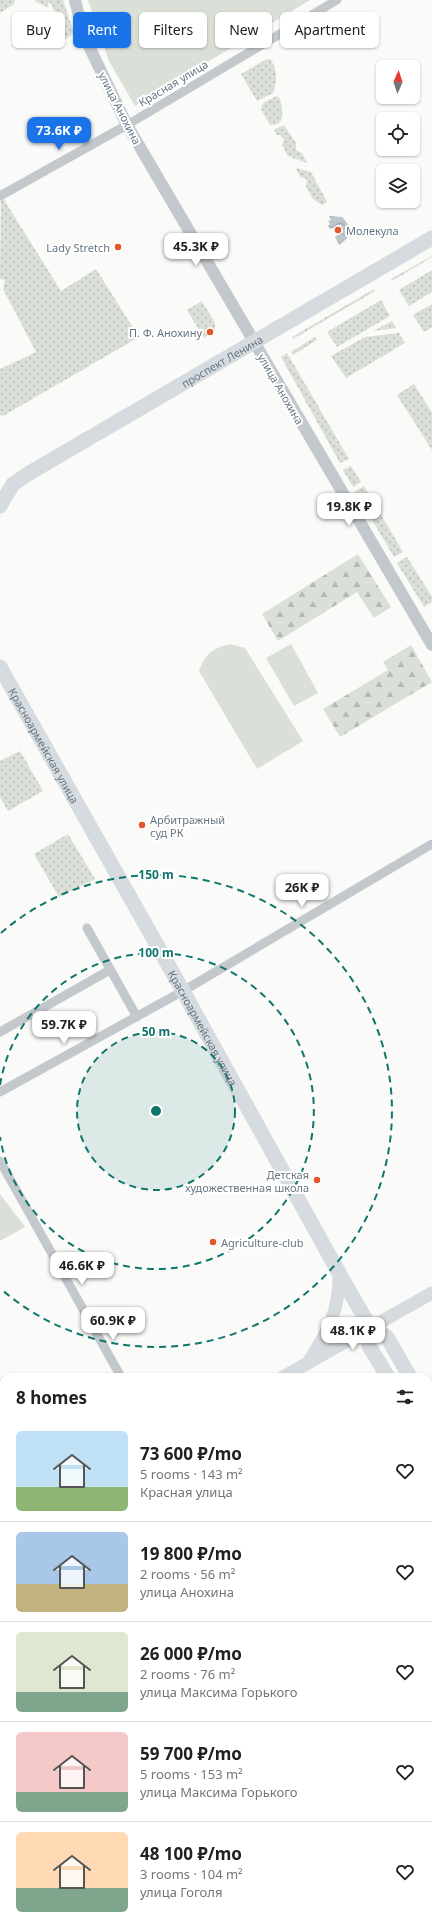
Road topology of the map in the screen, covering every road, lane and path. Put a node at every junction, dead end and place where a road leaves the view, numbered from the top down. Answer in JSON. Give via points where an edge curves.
{"nodes":[{"id":1,"x":75,"y":0,"type":"edge"},
{"id":2,"x":337,"y":0,"type":"edge"},
{"id":3,"x":126,"y":125,"type":"junction"},
{"id":4,"x":0,"y":196,"type":"edge"},
{"id":5,"x":432,"y":238,"type":"edge"},
{"id":6,"x":254,"y":343,"type":"junction"},
{"id":7,"x":6,"y":485,"type":"edge"},
{"id":8,"x":0,"y":506,"type":"edge"},
{"id":9,"x":432,"y":645,"type":"edge"},
{"id":10,"x":0,"y":667,"type":"edge"},
{"id":11,"x":432,"y":844,"type":"edge"},
{"id":12,"x":87,"y":928,"type":"dead end"},
{"id":13,"x":110,"y":970,"type":"junction"},
{"id":14,"x":183,"y":991,"type":"junction"},
{"id":15,"x":137,"y":1017,"type":"junction"},
{"id":16,"x":0,"y":1032,"type":"edge"},
{"id":17,"x":0,"y":1092,"type":"edge"},
{"id":18,"x":0,"y":1161,"type":"edge"},
{"id":19,"x":339,"y":1273,"type":"junction"},
{"id":20,"x":432,"y":1293,"type":"edge"},
{"id":21,"x":370,"y":1327,"type":"junction"},
{"id":22,"x":307,"y":1364,"type":"junction"},
{"id":23,"x":119,"y":1373,"type":"edge"},
{"id":24,"x":290,"y":1373,"type":"edge"},
{"id":25,"x":386,"y":1373,"type":"edge"},
{"id":26,"x":408,"y":1373,"type":"edge"}],
"edges":[{"from":1,"to":3,"type":"street","name":"улица Анохина","via":[[84,36]]},
{"from":2,"to":3,"type":"street","name":"Красная улица"},
{"from":3,"to":4,"type":"street","name":"Красная улица"},
{"from":3,"to":6,"type":"street","name":"улица Анохина"},
{"from":5,"to":6,"type":"main road","name":"проспект Ленина"},
{"from":6,"to":7,"type":"main road","name":"проспект Ленина"},
{"from":6,"to":9,"type":"street","name":"улица Анохина"},
{"from":7,"to":8,"type":"main road"},
{"from":10,"to":14,"type":"main road","name":"Красноармейская улица"},
{"from":11,"to":14,"type":"street"},
{"from":12,"to":13,"type":"street"},
{"from":13,"to":15,"type":"street"},
{"from":13,"to":16,"type":"street"},
{"from":14,"to":15,"type":"street"},
{"from":14,"to":19,"type":"main road","name":"Красноармейская улица"},
{"from":15,"to":17,"type":"street"},
{"from":18,"to":23,"type":"street"},
{"from":19,"to":21,"type":"main road","name":"Красноармейская улица"},
{"from":19,"to":22,"type":"main road","via":[[339,1289],[332,1321]]},
{"from":20,"to":21,"type":"main road"},
{"from":21,"to":22,"type":"main road"},
{"from":21,"to":25,"type":"main road","via":[[369,1346]]},
{"from":21,"to":26,"type":"main road","name":"Красноармейская улица","via":[[387,1337]]},
{"from":22,"to":24,"type":"main road"}]}
